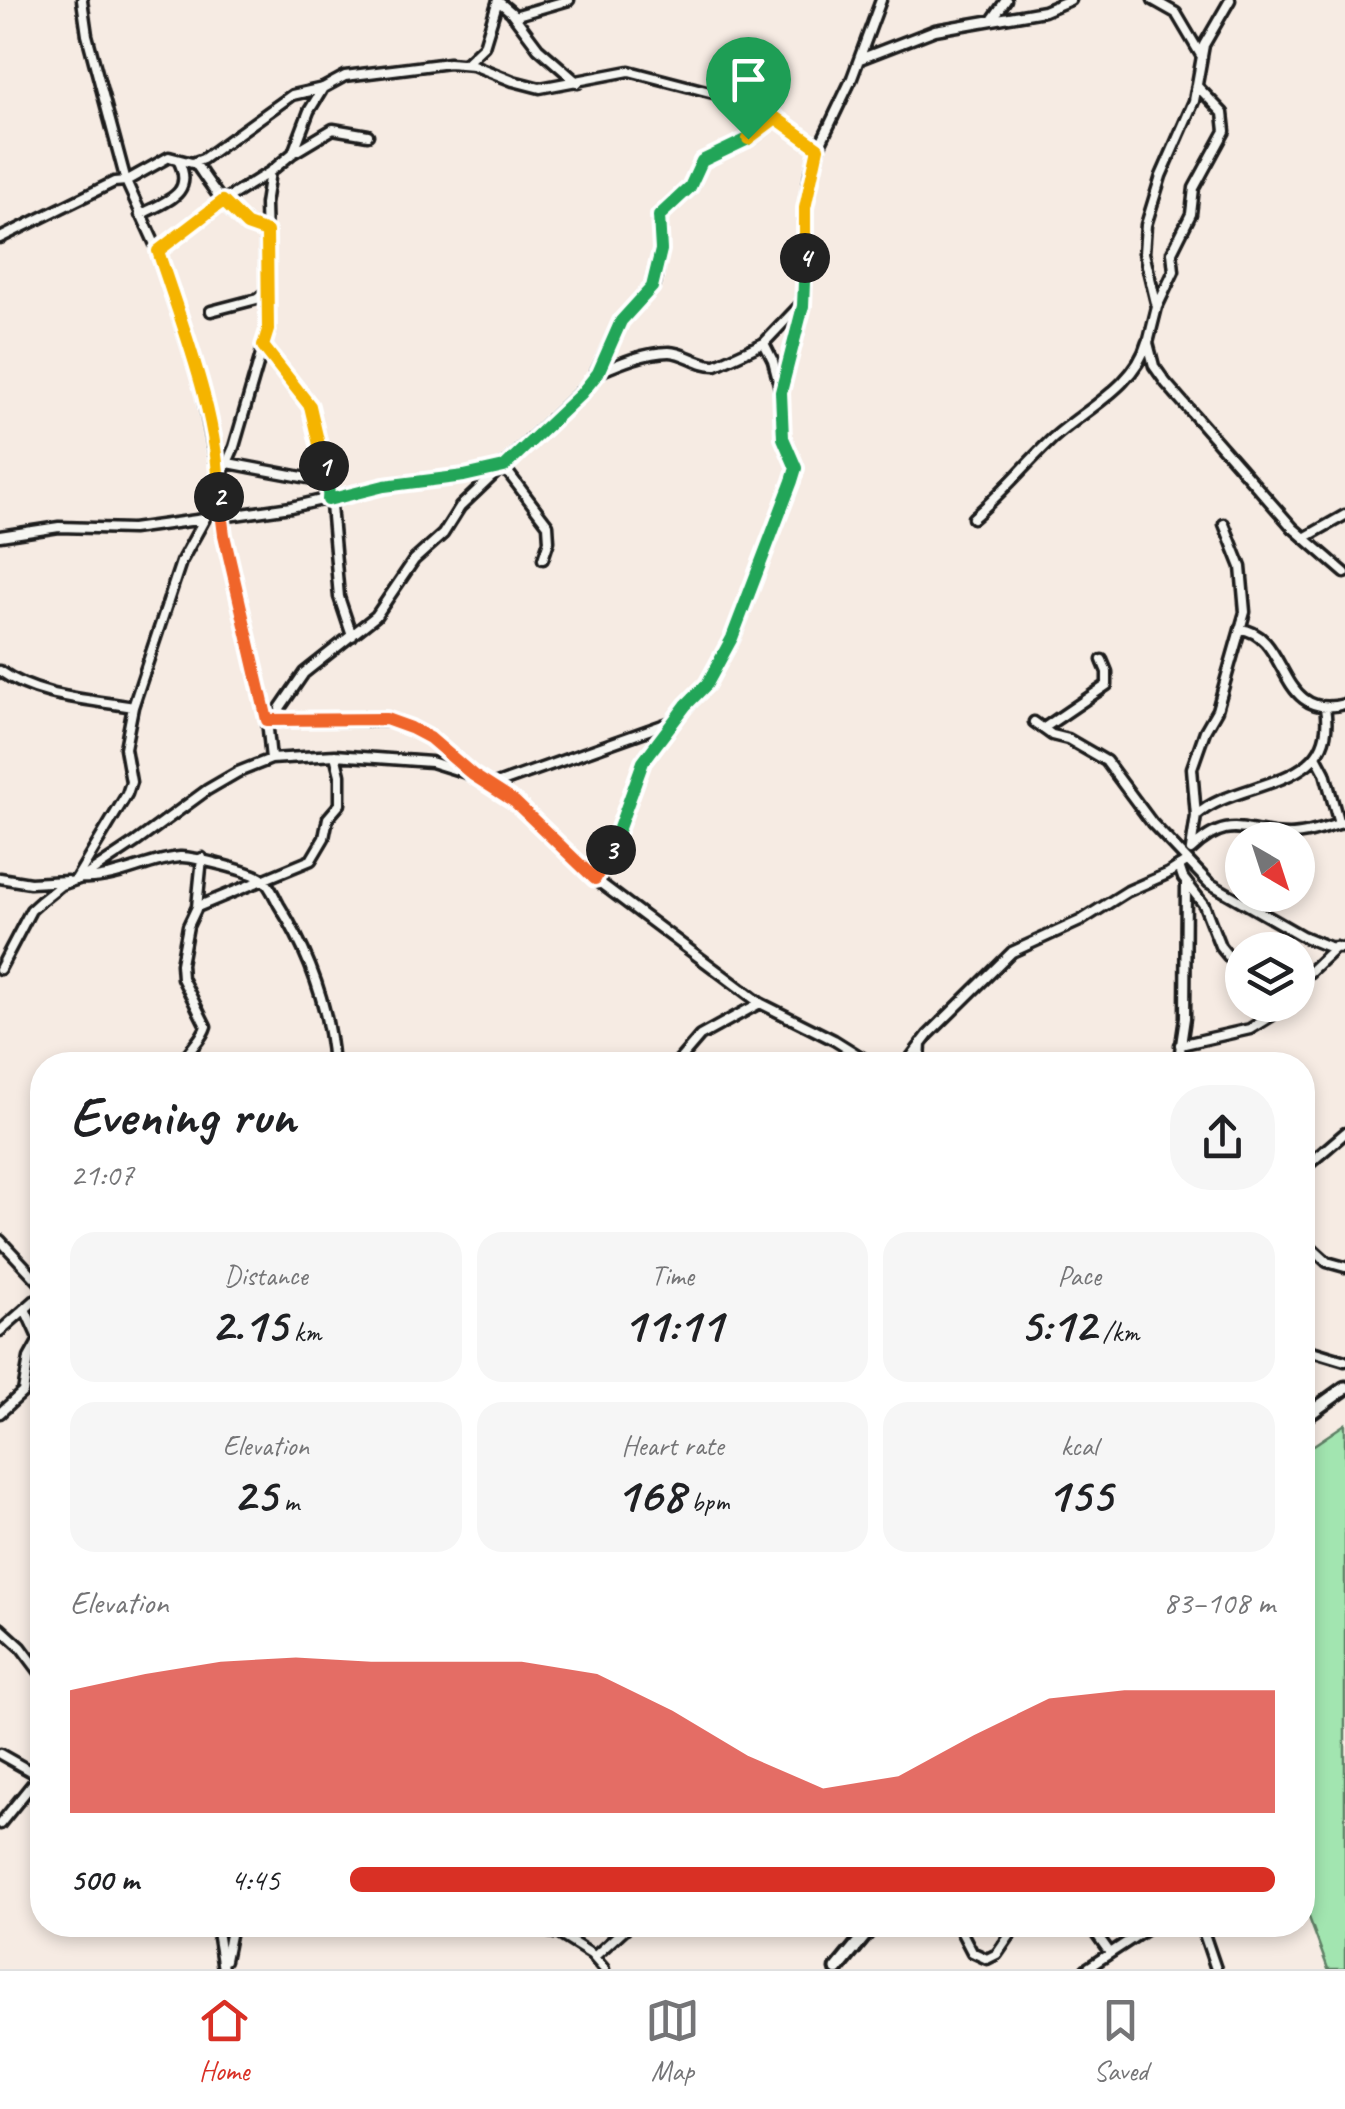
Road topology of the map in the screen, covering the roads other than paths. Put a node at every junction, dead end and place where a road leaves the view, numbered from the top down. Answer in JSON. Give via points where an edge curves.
{"nodes":[{"id":1,"x":82,"y":0,"type":"edge"},
{"id":2,"x":568,"y":0,"type":"edge"},
{"id":3,"x":881,"y":0,"type":"edge"},
{"id":4,"x":1006,"y":0,"type":"edge"},
{"id":5,"x":1070,"y":0,"type":"edge"},
{"id":6,"x":1153,"y":0,"type":"edge"},
{"id":7,"x":1230,"y":0,"type":"edge"},
{"id":8,"x":496,"y":1,"type":"edge"},
{"id":9,"x":514,"y":16,"type":"junction"},
{"id":10,"x":992,"y":20,"type":"junction"},
{"id":11,"x":1202,"y":56,"type":"junction"},
{"id":12,"x":859,"y":60,"type":"junction"},
{"id":13,"x":465,"y":64,"type":"junction"},
{"id":14,"x":578,"y":83,"type":"junction"},
{"id":15,"x":1197,"y":86,"type":"junction"},
{"id":16,"x":324,"y":88,"type":"junction"},
{"id":17,"x":776,"y":118,"type":"junction"},
{"id":18,"x":368,"y":135,"type":"dead end"},
{"id":19,"x":818,"y":148,"type":"junction"},
{"id":20,"x":293,"y":153,"type":"junction"},
{"id":21,"x":177,"y":158,"type":"junction"},
{"id":22,"x":194,"y":162,"type":"junction"},
{"id":23,"x":270,"y":172,"type":"junction"},
{"id":24,"x":126,"y":181,"type":"junction"},
{"id":25,"x":223,"y":201,"type":"junction"},
{"id":26,"x":140,"y":215,"type":"junction"},
{"id":27,"x":267,"y":232,"type":"junction"},
{"id":28,"x":0,"y":238,"type":"edge"},
{"id":29,"x":158,"y":251,"type":"junction"},
{"id":30,"x":266,"y":293,"type":"junction"},
{"id":31,"x":803,"y":302,"type":"junction"},
{"id":32,"x":1157,"y":307,"type":"junction"},
{"id":33,"x":211,"y":311,"type":"dead end"},
{"id":34,"x":1151,"y":334,"type":"junction"},
{"id":35,"x":764,"y":343,"type":"junction"},
{"id":36,"x":263,"y":346,"type":"junction"},
{"id":37,"x":598,"y":373,"type":"junction"},
{"id":38,"x":781,"y":392,"type":"junction"},
{"id":39,"x":228,"y":463,"type":"junction"},
{"id":40,"x":504,"y":467,"type":"junction"},
{"id":41,"x":220,"y":480,"type":"junction"},
{"id":42,"x":329,"y":482,"type":"junction"},
{"id":43,"x":219,"y":493,"type":"junction"},
{"id":44,"x":328,"y":500,"type":"junction"},
{"id":45,"x":1345,"y":515,"type":"edge"},
{"id":46,"x":221,"y":516,"type":"junction"},
{"id":47,"x":973,"y":518,"type":"dead end"},
{"id":48,"x":204,"y":519,"type":"junction"},
{"id":49,"x":1224,"y":524,"type":"dead end"},
{"id":50,"x":0,"y":536,"type":"edge"},
{"id":51,"x":1306,"y":538,"type":"junction"},
{"id":52,"x":543,"y":559,"type":"dead end"},
{"id":53,"x":1345,"y":573,"type":"edge"},
{"id":54,"x":1240,"y":629,"type":"junction"},
{"id":55,"x":352,"y":636,"type":"junction"},
{"id":56,"x":1102,"y":660,"type":"dead end"},
{"id":57,"x":0,"y":671,"type":"edge"},
{"id":58,"x":1345,"y":704,"type":"edge"},
{"id":59,"x":133,"y":707,"type":"junction"},
{"id":60,"x":1325,"y":708,"type":"junction"},
{"id":61,"x":267,"y":720,"type":"junction"},
{"id":62,"x":283,"y":721,"type":"junction"},
{"id":63,"x":672,"y":722,"type":"junction"},
{"id":64,"x":1034,"y":722,"type":"dead end"},
{"id":65,"x":1044,"y":728,"type":"junction"},
{"id":66,"x":335,"y":755,"type":"junction"},
{"id":67,"x":1316,"y":756,"type":"junction"},
{"id":68,"x":270,"y":759,"type":"junction"},
{"id":69,"x":473,"y":775,"type":"junction"},
{"id":70,"x":491,"y":786,"type":"junction"},
{"id":71,"x":1196,"y":816,"type":"junction"},
{"id":72,"x":1342,"y":823,"type":"edge"},
{"id":73,"x":202,"y":858,"type":"junction"},
{"id":74,"x":1186,"y":858,"type":"junction"},
{"id":75,"x":0,"y":878,"type":"edge"},
{"id":76,"x":77,"y":879,"type":"junction"},
{"id":77,"x":263,"y":879,"type":"junction"},
{"id":78,"x":595,"y":879,"type":"junction"},
{"id":79,"x":1186,"y":883,"type":"junction"},
{"id":80,"x":197,"y":906,"type":"junction"},
{"id":81,"x":1341,"y":945,"type":"edge"},
{"id":82,"x":1225,"y":952,"type":"edge"},
{"id":83,"x":1315,"y":968,"type":"edge"},
{"id":84,"x":0,"y":970,"type":"edge"},
{"id":85,"x":760,"y":1003,"type":"junction"},
{"id":86,"x":1265,"y":1022,"type":"edge"},
{"id":87,"x":921,"y":1043,"type":"junction"},
{"id":88,"x":1180,"y":1045,"type":"junction"},
{"id":89,"x":190,"y":1052,"type":"edge"},
{"id":90,"x":332,"y":1052,"type":"edge"},
{"id":91,"x":687,"y":1052,"type":"edge"},
{"id":92,"x":853,"y":1052,"type":"edge"},
{"id":93,"x":914,"y":1052,"type":"edge"},
{"id":94,"x":921,"y":1052,"type":"edge"},
{"id":95,"x":1179,"y":1052,"type":"edge"},
{"id":96,"x":1345,"y":1133,"type":"edge"},
{"id":97,"x":1315,"y":1159,"type":"edge"},
{"id":98,"x":0,"y":1240,"type":"edge"},
{"id":99,"x":1315,"y":1251,"type":"edge"},
{"id":100,"x":1345,"y":1267,"type":"edge"},
{"id":101,"x":30,"y":1271,"type":"edge"},
{"id":102,"x":30,"y":1305,"type":"edge"},
{"id":103,"x":25,"y":1308,"type":"junction"},
{"id":104,"x":0,"y":1316,"type":"edge"},
{"id":105,"x":12,"y":1318,"type":"junction"},
{"id":106,"x":30,"y":1319,"type":"edge"},
{"id":107,"x":0,"y":1331,"type":"edge"},
{"id":108,"x":1315,"y":1352,"type":"edge"},
{"id":109,"x":30,"y":1356,"type":"edge"},
{"id":110,"x":1345,"y":1362,"type":"edge"},
{"id":111,"x":1345,"y":1388,"type":"edge"},
{"id":112,"x":1315,"y":1409,"type":"edge"},
{"id":113,"x":0,"y":1413,"type":"edge"},
{"id":114,"x":0,"y":1628,"type":"edge"},
{"id":115,"x":30,"y":1659,"type":"edge"},
{"id":116,"x":0,"y":1754,"type":"edge"},
{"id":117,"x":30,"y":1769,"type":"edge"},
{"id":118,"x":30,"y":1787,"type":"edge"},
{"id":119,"x":0,"y":1824,"type":"edge"},
{"id":120,"x":218,"y":1937,"type":"edge"},
{"id":121,"x":230,"y":1937,"type":"edge"},
{"id":122,"x":561,"y":1937,"type":"edge"},
{"id":123,"x":616,"y":1937,"type":"edge"},
{"id":124,"x":863,"y":1937,"type":"edge"},
{"id":125,"x":964,"y":1937,"type":"edge"},
{"id":126,"x":1008,"y":1937,"type":"edge"},
{"id":127,"x":1098,"y":1937,"type":"edge"},
{"id":128,"x":1135,"y":1937,"type":"edge"},
{"id":129,"x":1205,"y":1937,"type":"edge"},
{"id":130,"x":1110,"y":1954,"type":"junction"},
{"id":131,"x":594,"y":1957,"type":"junction"},
{"id":132,"x":224,"y":1966,"type":"edge"},
{"id":133,"x":839,"y":1968,"type":"edge"},
{"id":134,"x":604,"y":1969,"type":"edge"},
{"id":135,"x":1086,"y":1969,"type":"edge"},
{"id":136,"x":1216,"y":1969,"type":"edge"}],
"edges":[{"from":1,"to":24,"type":"street"},
{"from":2,"to":9,"type":"street"},
{"from":3,"to":12,"type":"street"},
{"from":4,"to":10,"type":"street"},
{"from":5,"to":10,"type":"street"},
{"from":6,"to":11,"type":"street","via":[[1176,13]]},
{"from":7,"to":11,"type":"street"},
{"from":8,"to":9,"type":"street"},
{"from":8,"to":13,"type":"street","via":[[484,46]]},
{"from":9,"to":14,"type":"street"},
{"from":10,"to":12,"type":"street","via":[[934,30]]},
{"from":11,"to":15,"type":"street"},
{"from":12,"to":19,"type":"street"},
{"from":13,"to":14,"type":"street","via":[[532,87]]},
{"from":13,"to":16,"type":"street","via":[[346,76]]},
{"from":14,"to":17,"type":"street","via":[[629,71],[756,104]]},
{"from":15,"to":32,"type":"street","via":[[1146,225],[1144,253]]},
{"from":15,"to":32,"type":"street","via":[[1223,113],[1226,130],[1194,188],[1191,214],[1172,252],[1174,271]]},
{"from":16,"to":20,"type":"street"},
{"from":16,"to":22,"type":"street","via":[[292,96]]},
{"from":17,"to":19,"type":"street"},
{"from":17,"to":37,"type":"street","via":[[702,161],[690,187],[659,216],[655,283],[621,321]]},
{"from":18,"to":20,"type":"street","via":[[334,129]]},
{"from":19,"to":31,"type":"street","via":[[805,208]]},
{"from":20,"to":23,"type":"street"},
{"from":21,"to":22,"type":"street"},
{"from":21,"to":24,"type":"street"},
{"from":21,"to":26,"type":"street","via":[[183,187]]},
{"from":22,"to":25,"type":"street"},
{"from":23,"to":25,"type":"street"},
{"from":23,"to":27,"type":"street"},
{"from":24,"to":26,"type":"street"},
{"from":24,"to":28,"type":"street"},
{"from":25,"to":27,"type":"street","via":[[247,225]]},
{"from":25,"to":29,"type":"street"},
{"from":26,"to":29,"type":"street"},
{"from":27,"to":30,"type":"street"},
{"from":29,"to":41,"type":"street","via":[[201,386]]},
{"from":30,"to":33,"type":"street"},
{"from":30,"to":36,"type":"street"},
{"from":31,"to":35,"type":"street"},
{"from":31,"to":38,"type":"street"},
{"from":32,"to":34,"type":"street"},
{"from":34,"to":47,"type":"street","via":[[1127,377],[1055,436]]},
{"from":34,"to":51,"type":"street","via":[[1150,354],[1166,383]]},
{"from":35,"to":37,"type":"street","via":[[712,366],[670,352]]},
{"from":35,"to":38,"type":"street"},
{"from":36,"to":39,"type":"street"},
{"from":36,"to":42,"type":"street","via":[[310,406]]},
{"from":37,"to":40,"type":"street"},
{"from":38,"to":63,"type":"street","via":[[783,438],[796,468],[792,481],[732,638],[707,684]]},
{"from":39,"to":41,"type":"street"},
{"from":39,"to":42,"type":"street"},
{"from":40,"to":44,"type":"street"},
{"from":40,"to":52,"type":"street","via":[[548,525]]},
{"from":40,"to":55,"type":"street","via":[[460,507],[376,616]]},
{"from":41,"to":43,"type":"street"},
{"from":42,"to":44,"type":"street"},
{"from":43,"to":46,"type":"street"},
{"from":43,"to":48,"type":"street"},
{"from":44,"to":46,"type":"street"},
{"from":44,"to":55,"type":"street","via":[[339,597]]},
{"from":45,"to":51,"type":"street"},
{"from":46,"to":61,"type":"street"},
{"from":48,"to":50,"type":"street"},
{"from":48,"to":59,"type":"street","via":[[181,562]]},
{"from":49,"to":54,"type":"street","via":[[1241,567]]},
{"from":51,"to":53,"type":"street"},
{"from":54,"to":60,"type":"street","via":[[1255,632],[1307,702]]},
{"from":54,"to":71,"type":"street","via":[[1192,768]]},
{"from":55,"to":62,"type":"street","via":[[294,682],[280,708]]},
{"from":56,"to":65,"type":"street","via":[[1107,685]]},
{"from":57,"to":59,"type":"street","via":[[52,694]]},
{"from":58,"to":60,"type":"street"},
{"from":59,"to":76,"type":"street","via":[[125,748],[131,782]]},
{"from":60,"to":67,"type":"street","via":[[1326,730]]},
{"from":61,"to":62,"type":"street"},
{"from":61,"to":68,"type":"street"},
{"from":62,"to":69,"type":"street","via":[[386,719],[430,738]]},
{"from":63,"to":70,"type":"street"},
{"from":63,"to":78,"type":"street","via":[[643,762]]},
{"from":64,"to":65,"type":"street"},
{"from":65,"to":74,"type":"street","via":[[1106,761]]},
{"from":66,"to":68,"type":"street"},
{"from":66,"to":69,"type":"street","via":[[431,762]]},
{"from":66,"to":77,"type":"street","via":[[340,804],[316,854]]},
{"from":67,"to":71,"type":"street","via":[[1278,782],[1221,800]]},
{"from":67,"to":72,"type":"street"},
{"from":68,"to":76,"type":"street","via":[[207,790]]},
{"from":69,"to":70,"type":"street"},
{"from":70,"to":78,"type":"street"},
{"from":71,"to":74,"type":"street"},
{"from":72,"to":74,"type":"street","via":[[1288,835],[1223,829]]},
{"from":73,"to":76,"type":"street"},
{"from":73,"to":77,"type":"street"},
{"from":73,"to":80,"type":"street"},
{"from":74,"to":79,"type":"street"},
{"from":74,"to":81,"type":"street","via":[[1221,891],[1302,936]]},
{"from":74,"to":87,"type":"street","via":[[1012,952]]},
{"from":75,"to":76,"type":"street"},
{"from":76,"to":84,"type":"street","via":[[31,910]]},
{"from":77,"to":80,"type":"street"},
{"from":77,"to":90,"type":"street","via":[[314,971]]},
{"from":78,"to":85,"type":"street"},
{"from":79,"to":82,"type":"street"},
{"from":79,"to":88,"type":"street"},
{"from":80,"to":89,"type":"street","via":[[182,978],[206,1026]]},
{"from":81,"to":83,"type":"street"},
{"from":85,"to":91,"type":"street","via":[[700,1036]]},
{"from":85,"to":92,"type":"street"},
{"from":86,"to":88,"type":"street"},
{"from":87,"to":93,"type":"street"},
{"from":87,"to":94,"type":"street"},
{"from":88,"to":95,"type":"street"},
{"from":96,"to":97,"type":"street"},
{"from":98,"to":101,"type":"street"},
{"from":99,"to":100,"type":"street"},
{"from":102,"to":103,"type":"street"},
{"from":103,"to":105,"type":"street"},
{"from":103,"to":106,"type":"street"},
{"from":104,"to":105,"type":"street"},
{"from":105,"to":107,"type":"street"},
{"from":108,"to":110,"type":"street"},
{"from":109,"to":113,"type":"street","via":[[23,1392]]},
{"from":111,"to":112,"type":"main road"},
{"from":114,"to":115,"type":"street"},
{"from":116,"to":117,"type":"street"},
{"from":118,"to":119,"type":"street"},
{"from":120,"to":132,"type":"street"},
{"from":121,"to":132,"type":"street"},
{"from":122,"to":131,"type":"street"},
{"from":123,"to":131,"type":"street"},
{"from":124,"to":133,"type":"main road"},
{"from":125,"to":126,"type":"street","via":[[972,1952],[987,1959]]},
{"from":127,"to":130,"type":"street"},
{"from":128,"to":130,"type":"street"},
{"from":129,"to":136,"type":"street"},
{"from":130,"to":135,"type":"street"},
{"from":131,"to":134,"type":"street"}]}
